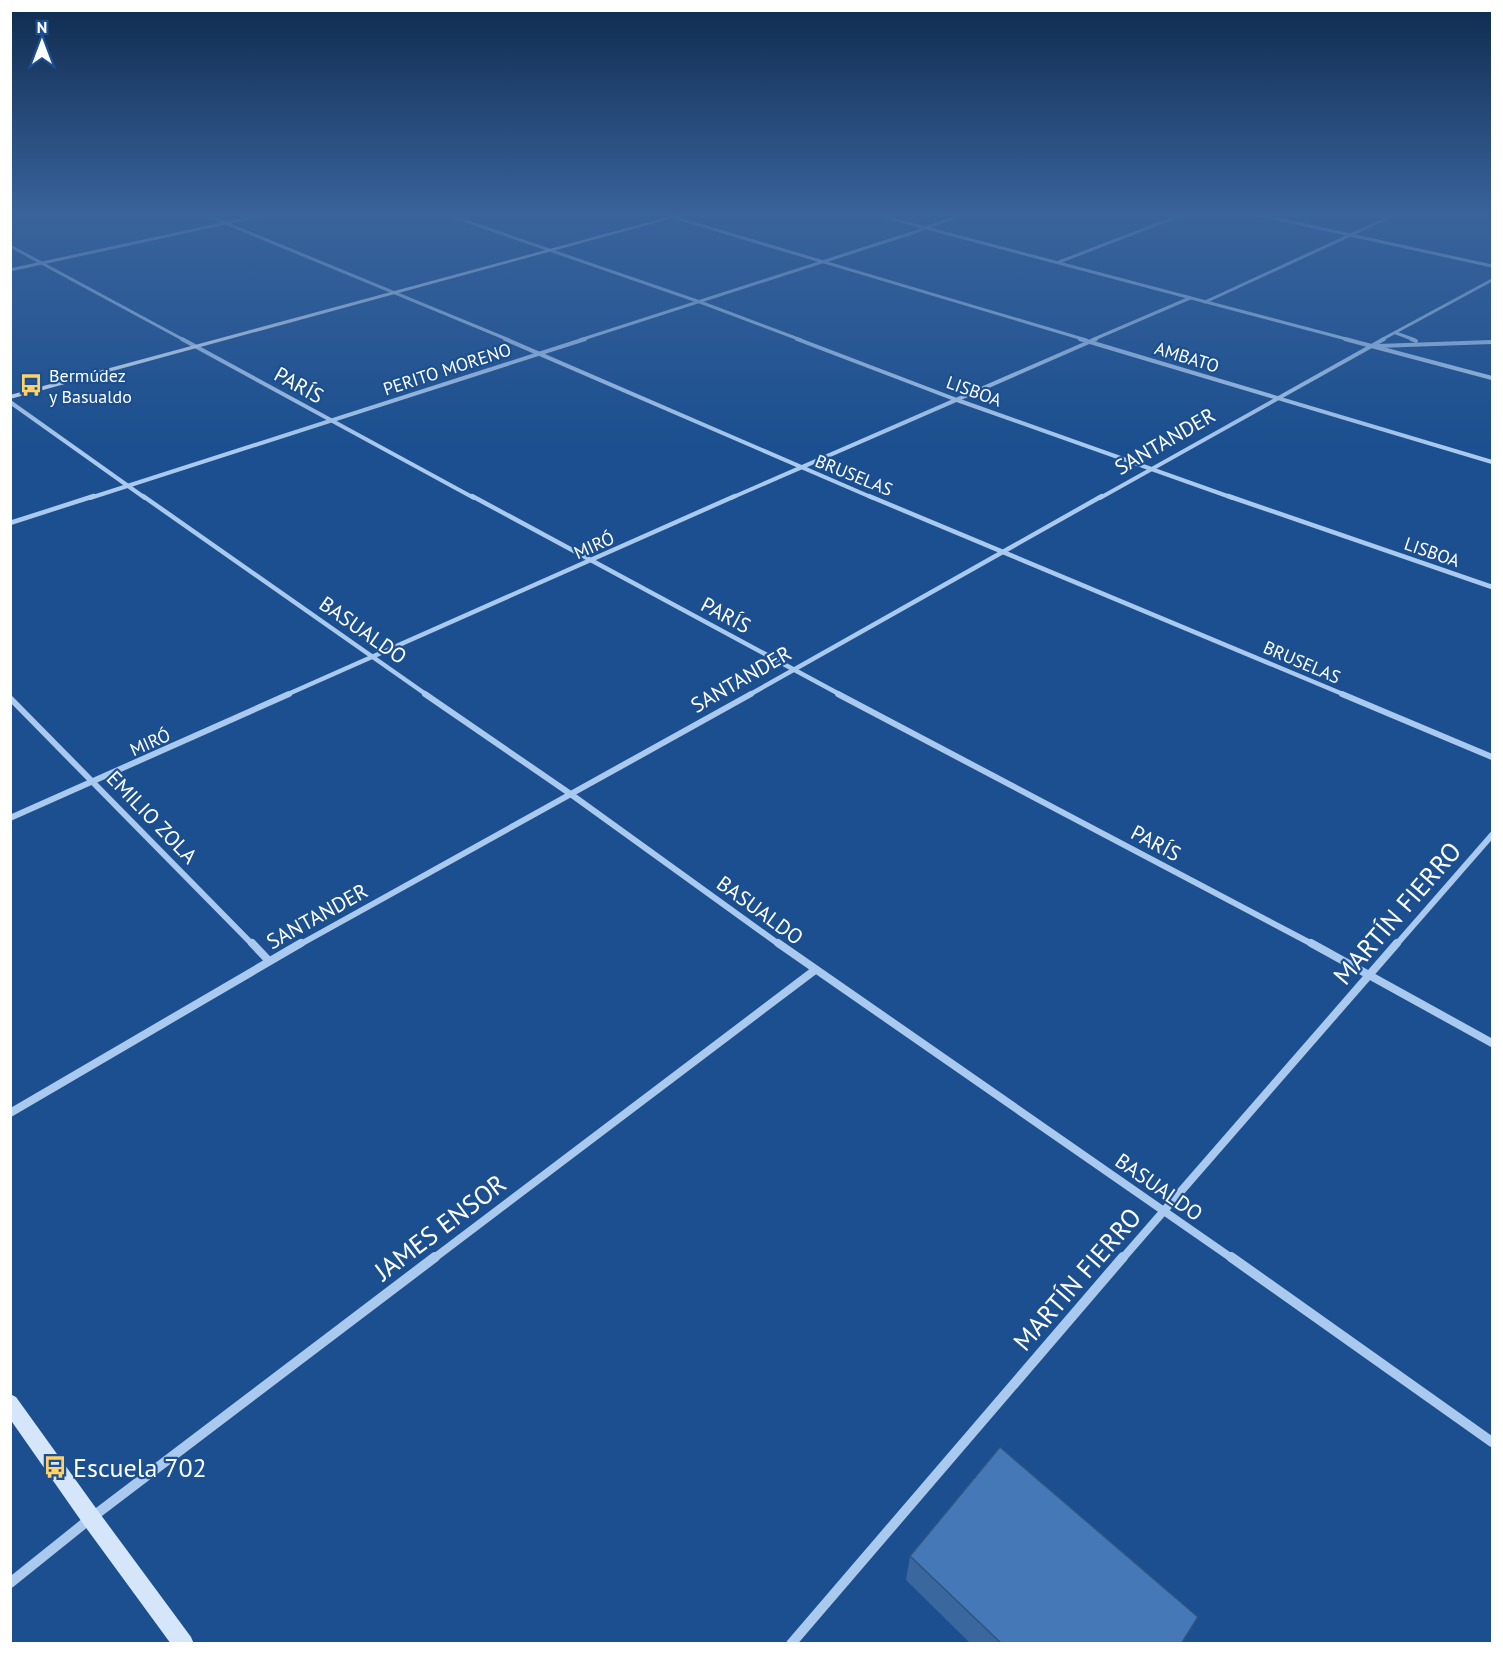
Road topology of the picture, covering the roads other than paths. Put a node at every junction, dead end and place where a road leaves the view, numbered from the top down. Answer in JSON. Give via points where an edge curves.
{"nodes":[{"id":1,"x":94,"y":292,"type":"edge"},
{"id":2,"x":397,"y":292,"type":"edge"},
{"id":3,"x":672,"y":292,"type":"edge"},
{"id":4,"x":730,"y":292,"type":"edge"},
{"id":5,"x":923,"y":292,"type":"edge"},
{"id":6,"x":1169,"y":292,"type":"edge"},
{"id":7,"x":1226,"y":292,"type":"edge"},
{"id":8,"x":1470,"y":292,"type":"edge"},
{"id":9,"x":394,"y":293,"type":"junction"},
{"id":10,"x":1190,"y":298,"type":"junction"},
{"id":11,"x":700,"y":302,"type":"junction"},
{"id":12,"x":1205,"y":302,"type":"junction"},
{"id":13,"x":1396,"y":333,"type":"junction"},
{"id":14,"x":1090,"y":342,"type":"junction"},
{"id":15,"x":1492,"y":342,"type":"edge"},
{"id":16,"x":1425,"y":343,"type":"junction"},
{"id":17,"x":1372,"y":346,"type":"junction"},
{"id":18,"x":196,"y":347,"type":"junction"},
{"id":19,"x":539,"y":353,"type":"junction"},
{"id":20,"x":1492,"y":378,"type":"edge"},
{"id":21,"x":1276,"y":398,"type":"junction"},
{"id":22,"x":10,"y":400,"type":"edge"},
{"id":23,"x":957,"y":400,"type":"junction"},
{"id":24,"x":330,"y":421,"type":"junction"},
{"id":25,"x":1492,"y":462,"type":"edge"},
{"id":26,"x":800,"y":467,"type":"junction"},
{"id":27,"x":1150,"y":469,"type":"junction"},
{"id":28,"x":130,"y":484,"type":"junction"},
{"id":29,"x":10,"y":523,"type":"edge"},
{"id":30,"x":1005,"y":551,"type":"junction"},
{"id":31,"x":591,"y":561,"type":"junction"},
{"id":32,"x":1492,"y":587,"type":"edge"},
{"id":33,"x":374,"y":659,"type":"junction"},
{"id":34,"x":791,"y":669,"type":"junction"},
{"id":35,"x":10,"y":698,"type":"edge"},
{"id":36,"x":1492,"y":757,"type":"edge"},
{"id":37,"x":94,"y":781,"type":"junction"},
{"id":38,"x":572,"y":795,"type":"junction"},
{"id":39,"x":10,"y":819,"type":"edge"},
{"id":40,"x":1492,"y":835,"type":"edge"},
{"id":41,"x":269,"y":961,"type":"junction"},
{"id":42,"x":815,"y":970,"type":"junction"},
{"id":43,"x":1371,"y":975,"type":"junction"},
{"id":44,"x":1492,"y":1043,"type":"edge"},
{"id":45,"x":10,"y":1113,"type":"edge"},
{"id":46,"x":1164,"y":1210,"type":"junction"},
{"id":47,"x":10,"y":1403,"type":"edge"},
{"id":48,"x":1492,"y":1442,"type":"edge"},
{"id":49,"x":91,"y":1518,"type":"junction"},
{"id":50,"x":10,"y":1583,"type":"edge"},
{"id":51,"x":184,"y":1644,"type":"edge"},
{"id":52,"x":791,"y":1644,"type":"edge"}],
"edges":[{"from":1,"to":18,"type":"street","name":"PARÍS"},
{"from":2,"to":9,"type":"street"},
{"from":3,"to":11,"type":"street","name":"LISBOA"},
{"from":4,"to":11,"type":"street","name":"PERITO MORENO"},
{"from":5,"to":14,"type":"street","name":"AMBATO"},
{"from":6,"to":10,"type":"street"},
{"from":7,"to":12,"type":"street"},
{"from":8,"to":13,"type":"street","name":"SANTANDER"},
{"from":9,"to":18,"type":"street"},
{"from":9,"to":19,"type":"street","name":"BRUSELAS"},
{"from":10,"to":12,"type":"street"},
{"from":10,"to":14,"type":"street","name":"MIRÓ"},
{"from":11,"to":19,"type":"street","name":"PERITO MORENO"},
{"from":11,"to":23,"type":"street","name":"LISBOA"},
{"from":12,"to":17,"type":"street"},
{"from":13,"to":16,"type":"street"},
{"from":13,"to":17,"type":"street","name":"SANTANDER"},
{"from":14,"to":21,"type":"street","name":"AMBATO"},
{"from":14,"to":23,"type":"street","name":"MIRÓ"},
{"from":15,"to":16,"type":"street"},
{"from":16,"to":17,"type":"street"},
{"from":17,"to":20,"type":"street"},
{"from":17,"to":21,"type":"street","name":"SANTANDER"},
{"from":18,"to":22,"type":"street"},
{"from":18,"to":24,"type":"street","name":"PARÍS"},
{"from":19,"to":24,"type":"street","name":"PERITO MORENO"},
{"from":19,"to":26,"type":"street","name":"BRUSELAS"},
{"from":21,"to":25,"type":"street","name":"AMBATO"},
{"from":21,"to":27,"type":"street","name":"SANTANDER"},
{"from":22,"to":28,"type":"street","name":"BASUALDO"},
{"from":23,"to":26,"type":"street","name":"MIRÓ"},
{"from":23,"to":27,"type":"street","name":"LISBOA"},
{"from":24,"to":28,"type":"street","name":"PERITO MORENO"},
{"from":24,"to":31,"type":"street","name":"PARÍS"},
{"from":26,"to":30,"type":"street","name":"BRUSELAS"},
{"from":26,"to":31,"type":"street","name":"MIRÓ"},
{"from":27,"to":30,"type":"street","name":"SANTANDER"},
{"from":27,"to":32,"type":"street","name":"LISBOA"},
{"from":28,"to":29,"type":"street","name":"PERITO MORENO"},
{"from":28,"to":33,"type":"street","name":"BASUALDO"},
{"from":30,"to":34,"type":"street","name":"SANTANDER"},
{"from":30,"to":36,"type":"street","name":"BRUSELAS"},
{"from":31,"to":33,"type":"street","name":"MIRÓ"},
{"from":31,"to":34,"type":"street","name":"PARÍS"},
{"from":33,"to":37,"type":"street","name":"MIRÓ"},
{"from":33,"to":38,"type":"street","name":"BASUALDO"},
{"from":34,"to":38,"type":"street","name":"SANTANDER"},
{"from":34,"to":43,"type":"street","name":"PARÍS"},
{"from":35,"to":37,"type":"street","name":"EMILIO ZOLA"},
{"from":37,"to":39,"type":"street","name":"MIRÓ"},
{"from":37,"to":41,"type":"street","name":"EMILIO ZOLA"},
{"from":38,"to":41,"type":"street","name":"SANTANDER"},
{"from":38,"to":42,"type":"street","name":"BASUALDO"},
{"from":40,"to":43,"type":"street","name":"MARTÍN FIERRO"},
{"from":41,"to":45,"type":"street","name":"SANTANDER"},
{"from":42,"to":46,"type":"street","name":"BASUALDO"},
{"from":42,"to":49,"type":"street","name":"JAMES ENSOR"},
{"from":43,"to":44,"type":"street","name":"PARÍS"},
{"from":43,"to":46,"type":"street","name":"MARTÍN FIERRO"},
{"from":46,"to":48,"type":"street","name":"BASUALDO"},
{"from":46,"to":52,"type":"street","name":"MARTÍN FIERRO"},
{"from":47,"to":49,"type":"street"},
{"from":49,"to":50,"type":"street","name":"JAMES ENSOR"},
{"from":49,"to":51,"type":"street"}]}
